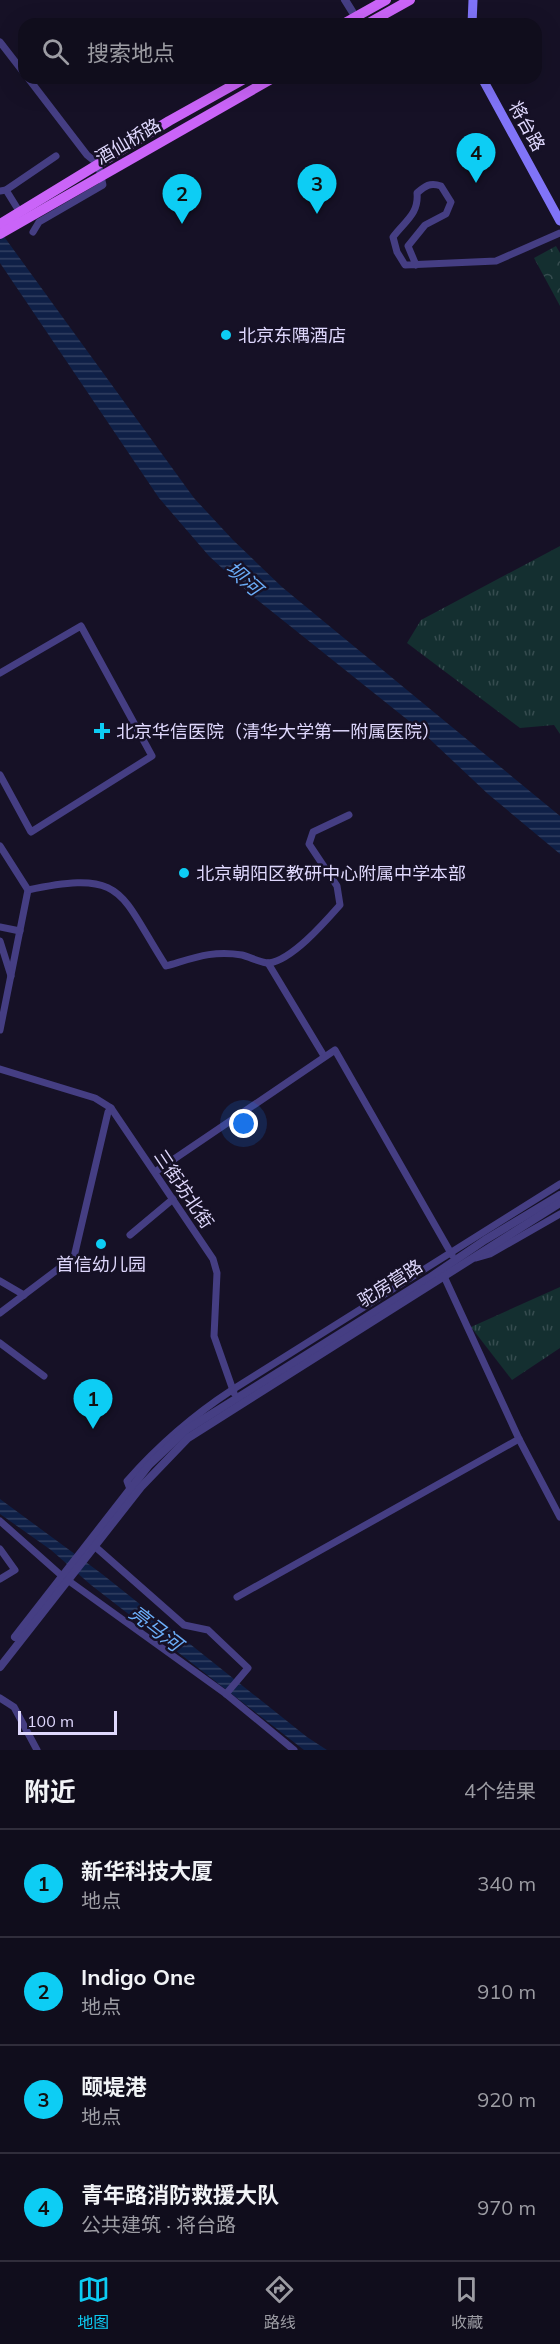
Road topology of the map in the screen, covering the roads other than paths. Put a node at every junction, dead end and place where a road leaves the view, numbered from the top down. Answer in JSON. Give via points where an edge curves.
{"nodes":[{"id":1,"x":345,"y":0,"type":"edge"},
{"id":2,"x":386,"y":0,"type":"edge"},
{"id":3,"x":410,"y":0,"type":"edge"},
{"id":4,"x":473,"y":0,"type":"edge"},
{"id":5,"x":357,"y":18,"type":"edge"},
{"id":6,"x":361,"y":18,"type":"edge"},
{"id":7,"x":378,"y":18,"type":"edge"},
{"id":8,"x":472,"y":18,"type":"edge"},
{"id":9,"x":0,"y":42,"type":"edge"},
{"id":10,"x":18,"y":65,"type":"edge"},
{"id":11,"x":33,"y":84,"type":"edge"},
{"id":12,"x":236,"y":84,"type":"edge"},
{"id":13,"x":262,"y":84,"type":"edge"},
{"id":14,"x":485,"y":84,"type":"edge"},
{"id":15,"x":56,"y":156,"type":"dead end"},
{"id":16,"x":98,"y":164,"type":"junction"},
{"id":17,"x":103,"y":175,"type":"junction"},
{"id":18,"x":3,"y":190,"type":"edge"},
{"id":19,"x":19,"y":211,"type":"junction"},
{"id":20,"x":559,"y":216,"type":"edge"},
{"id":21,"x":6,"y":224,"type":"edge"},
{"id":22,"x":33,"y":232,"type":"dead end"},
{"id":23,"x":560,"y":233,"type":"edge"},
{"id":24,"x":0,"y":234,"type":"edge"},
{"id":25,"x":416,"y":265,"type":"junction"},
{"id":26,"x":0,"y":672,"type":"edge"},
{"id":27,"x":0,"y":775,"type":"edge"},
{"id":28,"x":349,"y":815,"type":"dead end"},
{"id":29,"x":0,"y":846,"type":"edge"},
{"id":30,"x":28,"y":890,"type":"junction"},
{"id":31,"x":0,"y":927,"type":"edge"},
{"id":32,"x":20,"y":930,"type":"junction"},
{"id":33,"x":0,"y":941,"type":"edge"},
{"id":34,"x":268,"y":963,"type":"junction"},
{"id":35,"x":11,"y":977,"type":"junction"},
{"id":36,"x":0,"y":1030,"type":"edge"},
{"id":37,"x":324,"y":1056,"type":"junction"},
{"id":38,"x":0,"y":1069,"type":"edge"},
{"id":39,"x":111,"y":1108,"type":"junction"},
{"id":40,"x":154,"y":1172,"type":"junction"},
{"id":41,"x":560,"y":1184,"type":"edge"},
{"id":42,"x":560,"y":1195,"type":"edge"},
{"id":43,"x":172,"y":1199,"type":"junction"},
{"id":44,"x":560,"y":1203,"type":"edge"},
{"id":45,"x":560,"y":1214,"type":"edge"},
{"id":46,"x":130,"y":1235,"type":"dead end"},
{"id":47,"x":453,"y":1256,"type":"junction"},
{"id":48,"x":468,"y":1260,"type":"junction"},
{"id":49,"x":442,"y":1274,"type":"junction"},
{"id":50,"x":0,"y":1281,"type":"edge"},
{"id":51,"x":24,"y":1295,"type":"junction"},
{"id":52,"x":0,"y":1313,"type":"edge"},
{"id":53,"x":0,"y":1343,"type":"edge"},
{"id":54,"x":44,"y":1376,"type":"dead end"},
{"id":55,"x":236,"y":1397,"type":"junction"},
{"id":56,"x":519,"y":1439,"type":"junction"},
{"id":57,"x":560,"y":1517,"type":"edge"},
{"id":58,"x":0,"y":1521,"type":"edge"},
{"id":59,"x":92,"y":1544,"type":"junction"},
{"id":60,"x":0,"y":1549,"type":"edge"},
{"id":61,"x":65,"y":1578,"type":"junction"},
{"id":62,"x":0,"y":1579,"type":"edge"},
{"id":63,"x":237,"y":1597,"type":"dead end"},
{"id":64,"x":0,"y":1657,"type":"edge"},
{"id":65,"x":0,"y":1667,"type":"edge"},
{"id":66,"x":226,"y":1694,"type":"junction"},
{"id":67,"x":0,"y":1698,"type":"edge"},
{"id":68,"x":38,"y":1750,"type":"edge"},
{"id":69,"x":294,"y":1750,"type":"edge"}],
"edges":[{"from":1,"to":5,"type":"street"},
{"from":2,"to":6,"type":"main road"},
{"from":3,"to":7,"type":"main road"},
{"from":4,"to":8,"type":"main road"},
{"from":9,"to":10,"type":"street"},
{"from":11,"to":16,"type":"street"},
{"from":12,"to":16,"type":"main road","name":"酒仙桥路"},
{"from":13,"to":17,"type":"main road","name":"酒仙桥路"},
{"from":14,"to":20,"type":"main road","name":"将台路"},
{"from":15,"to":18,"type":"street"},
{"from":16,"to":17,"type":"street"},
{"from":16,"to":19,"type":"main road","name":"酒仙桥路"},
{"from":17,"to":21,"type":"main road","name":"酒仙桥路"},
{"from":17,"to":22,"type":"street","via":[[103,184],[39,222]]},
{"from":18,"to":19,"type":"street"},
{"from":19,"to":21,"type":"main road","name":"酒仙桥路"},
{"from":21,"to":24,"type":"main road","name":"酒仙桥路"},
{"from":23,"to":25,"type":"street","via":[[495,261]]},
{"from":25,"to":25,"type":"street","via":[[405,265],[393,237],[413,216],[417,193],[434,183],[441,186],[451,202],[446,214],[425,225],[408,246]]},
{"from":26,"to":27,"type":"street","via":[[81,626],[152,756],[31,832]]},
{"from":28,"to":34,"type":"street","via":[[313,832],[309,844],[336,886],[340,905],[287,955]]},
{"from":29,"to":30,"type":"street"},
{"from":30,"to":32,"type":"street"},
{"from":30,"to":34,"type":"street","via":[[68,881],[98,883],[120,894],[166,966],[208,953],[243,955]]},
{"from":31,"to":32,"type":"street"},
{"from":32,"to":35,"type":"street"},
{"from":33,"to":35,"type":"street"},
{"from":34,"to":37,"type":"street"},
{"from":35,"to":36,"type":"street"},
{"from":37,"to":40,"type":"street"},
{"from":37,"to":47,"type":"street","via":[[335,1050]]},
{"from":38,"to":39,"type":"street","name":"三街坊北街","via":[[95,1098]]},
{"from":39,"to":40,"type":"street","name":"三街坊北街"},
{"from":39,"to":51,"type":"street","via":[[74,1257]]},
{"from":40,"to":43,"type":"street","name":"三街坊北街"},
{"from":41,"to":47,"type":"street"},
{"from":42,"to":47,"type":"street","name":"驼房营路"},
{"from":43,"to":46,"type":"street"},
{"from":43,"to":55,"type":"street","name":"三街坊北街","via":[[213,1259],[217,1274],[214,1336]]},
{"from":44,"to":48,"type":"street","name":"驼房营路"},
{"from":45,"to":48,"type":"street","via":[[490,1254]]},
{"from":47,"to":49,"type":"street","name":"驼房营路"},
{"from":47,"to":55,"type":"street"},
{"from":48,"to":49,"type":"street","name":"驼房营路"},
{"from":49,"to":55,"type":"street","name":"驼房营路"},
{"from":49,"to":56,"type":"street"},
{"from":50,"to":51,"type":"street"},
{"from":51,"to":52,"type":"street"},
{"from":53,"to":54,"type":"street"},
{"from":55,"to":59,"type":"street","via":[[170,1454]]},
{"from":55,"to":59,"type":"street","via":[[174,1440],[130,1489]]},
{"from":56,"to":57,"type":"street"},
{"from":56,"to":63,"type":"street"},
{"from":58,"to":61,"type":"street"},
{"from":59,"to":61,"type":"street"},
{"from":59,"to":66,"type":"street","via":[[184,1624],[208,1630],[248,1668]]},
{"from":60,"to":62,"type":"street","via":[[15,1570]]},
{"from":61,"to":64,"type":"street"},
{"from":61,"to":65,"type":"street"},
{"from":61,"to":66,"type":"street"},
{"from":66,"to":69,"type":"street"},
{"from":67,"to":68,"type":"street","via":[[14,1707]]}]}
